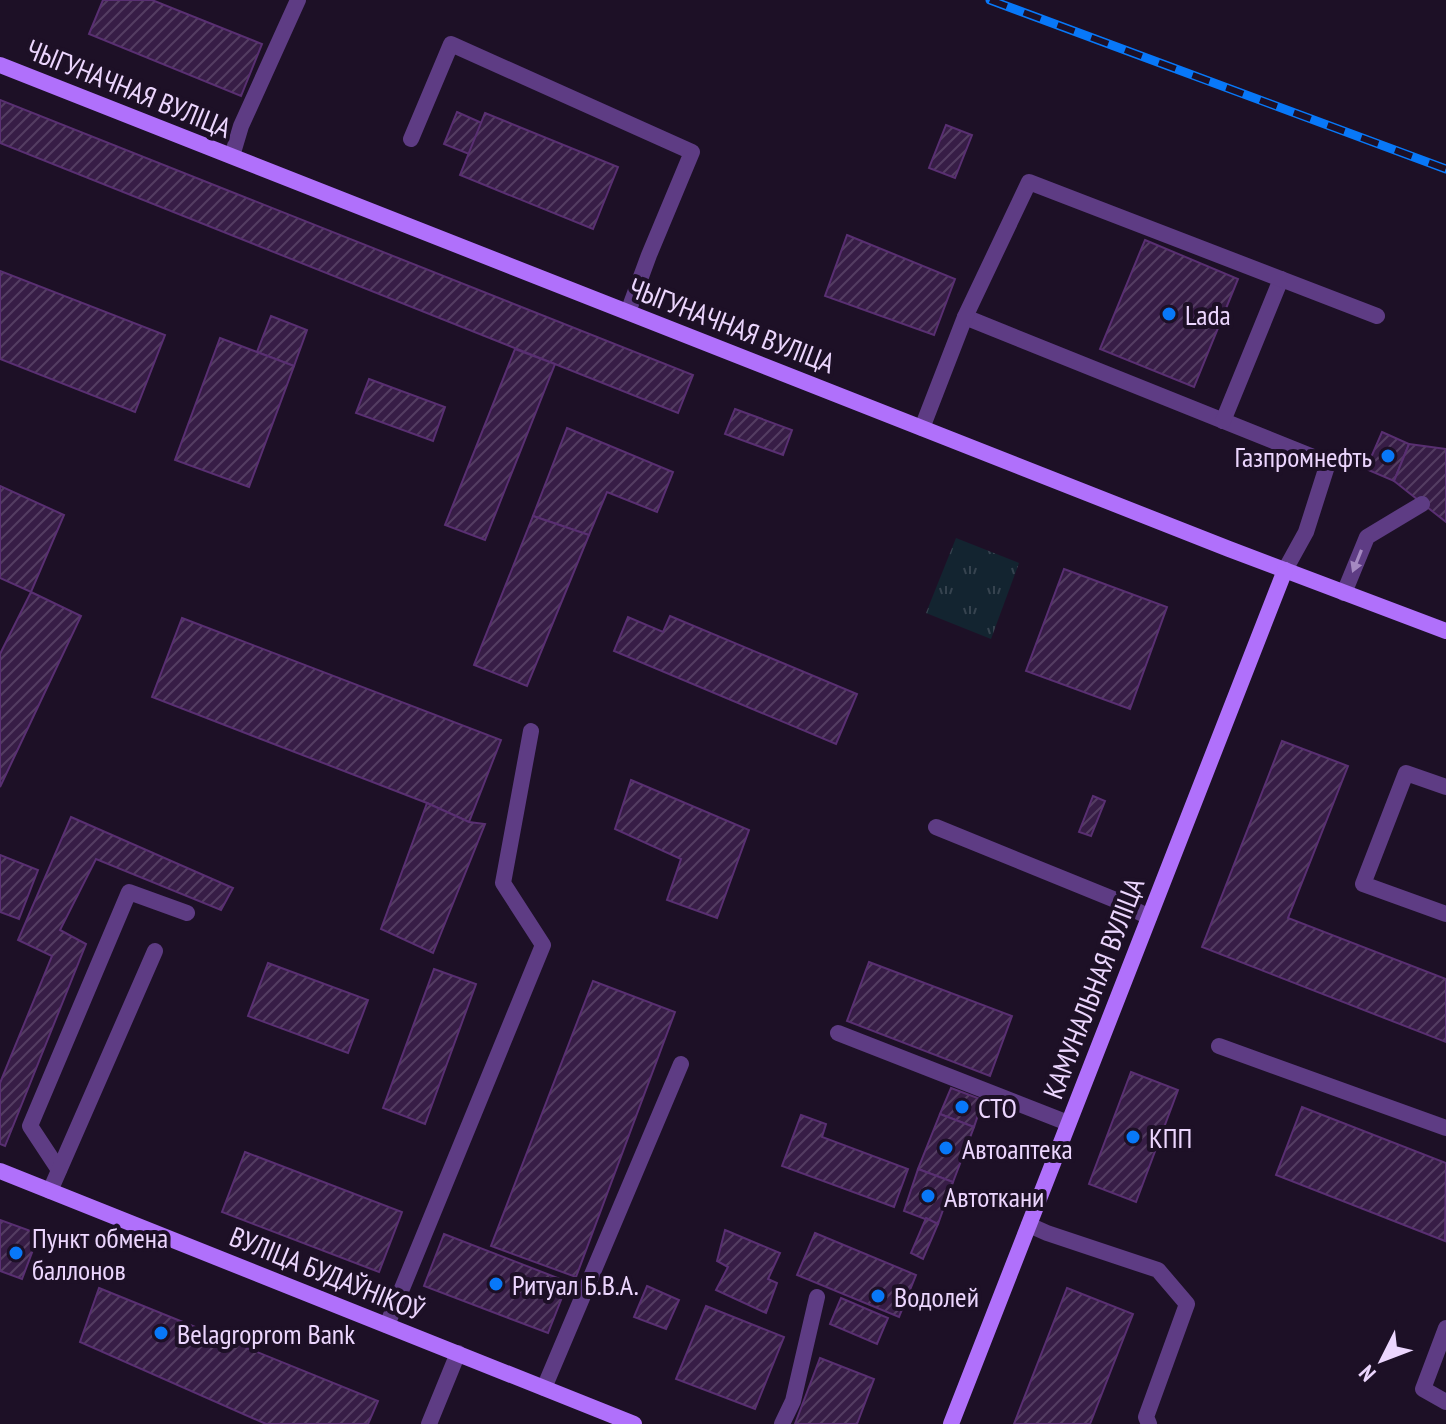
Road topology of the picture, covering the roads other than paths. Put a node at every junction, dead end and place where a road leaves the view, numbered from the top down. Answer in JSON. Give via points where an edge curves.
{"nodes":[{"id":1,"x":298,"y":0,"type":"edge"},
{"id":2,"x":0,"y":65,"type":"edge"},
{"id":3,"x":411,"y":139,"type":"dead end"},
{"id":4,"x":232,"y":156,"type":"junction"},
{"id":5,"x":1281,"y":279,"type":"junction"},
{"id":6,"x":628,"y":312,"type":"junction"},
{"id":7,"x":1377,"y":316,"type":"dead end"},
{"id":8,"x":965,"y":317,"type":"junction"},
{"id":9,"x":1223,"y":421,"type":"junction"},
{"id":10,"x":922,"y":428,"type":"junction"},
{"id":11,"x":1422,"y":504,"type":"dead end"},
{"id":12,"x":1285,"y":570,"type":"junction"},
{"id":13,"x":1344,"y":593,"type":"junction"},
{"id":14,"x":1446,"y":631,"type":"edge"},
{"id":15,"x":531,"y":731,"type":"dead end"},
{"id":16,"x":1446,"y":787,"type":"edge"},
{"id":17,"x":936,"y":827,"type":"dead end"},
{"id":18,"x":187,"y":913,"type":"dead end"},
{"id":19,"x":1446,"y":914,"type":"edge"},
{"id":20,"x":1149,"y":917,"type":"junction"},
{"id":21,"x":155,"y":951,"type":"dead end"},
{"id":22,"x":838,"y":1033,"type":"dead end"},
{"id":23,"x":1219,"y":1046,"type":"dead end"},
{"id":24,"x":681,"y":1064,"type":"dead end"},
{"id":25,"x":1068,"y":1123,"type":"junction"},
{"id":26,"x":1446,"y":1128,"type":"edge"},
{"id":27,"x":59,"y":1170,"type":"junction"},
{"id":28,"x":0,"y":1171,"type":"edge"},
{"id":29,"x":50,"y":1191,"type":"junction"},
{"id":30,"x":1029,"y":1225,"type":"junction"},
{"id":31,"x":817,"y":1297,"type":"dead end"},
{"id":32,"x":387,"y":1325,"type":"junction"},
{"id":33,"x":1446,"y":1328,"type":"edge"},
{"id":34,"x":458,"y":1353,"type":"junction"},
{"id":35,"x":544,"y":1388,"type":"junction"},
{"id":36,"x":1446,"y":1402,"type":"edge"},
{"id":37,"x":429,"y":1424,"type":"edge"},
{"id":38,"x":634,"y":1424,"type":"edge"},
{"id":39,"x":782,"y":1424,"type":"edge"},
{"id":40,"x":951,"y":1424,"type":"edge"},
{"id":41,"x":1149,"y":1424,"type":"edge"}],
"edges":[{"from":1,"to":4,"type":"lane"},
{"from":2,"to":4,"type":"street","name":"ЧЫГУНАЧНАЯ ВУЛІЦА"},
{"from":3,"to":6,"type":"lane","via":[[451,44],[692,152]]},
{"from":4,"to":6,"type":"street","name":"ЧЫГУНАЧНАЯ ВУЛІЦА"},
{"from":5,"to":7,"type":"lane"},
{"from":5,"to":8,"type":"lane","via":[[1029,182]]},
{"from":5,"to":9,"type":"lane"},
{"from":6,"to":10,"type":"street","name":"ЧЫГУНАЧНАЯ ВУЛІЦА"},
{"from":8,"to":9,"type":"lane"},
{"from":8,"to":10,"type":"lane"},
{"from":9,"to":12,"type":"lane","via":[[1328,463],[1306,532]]},
{"from":10,"to":12,"type":"street","name":"ЧЫГУНАЧНАЯ ВУЛІЦА"},
{"from":11,"to":13,"type":"lane","one_way":true,"via":[[1367,537]]},
{"from":12,"to":13,"type":"street","name":"ЧЫГУНАЧНАЯ ВУЛІЦА"},
{"from":12,"to":20,"type":"street","name":"КАМУНАЛЬНАЯ ВУЛІЦА"},
{"from":13,"to":14,"type":"street","name":"ЧЫГУНАЧНАЯ ВУЛІЦА"},
{"from":15,"to":32,"type":"lane","via":[[503,883],[543,945]]},
{"from":16,"to":19,"type":"lane","via":[[1406,773],[1363,884]]},
{"from":17,"to":20,"type":"lane"},
{"from":18,"to":27,"type":"lane","via":[[129,892],[30,1126]]},
{"from":20,"to":25,"type":"street","name":"КАМУНАЛЬНАЯ ВУЛІЦА"},
{"from":21,"to":27,"type":"lane"},
{"from":22,"to":25,"type":"lane"},
{"from":23,"to":26,"type":"lane"},
{"from":24,"to":35,"type":"lane"},
{"from":25,"to":30,"type":"street","name":"КАМУНАЛЬНАЯ ВУЛІЦА"},
{"from":27,"to":29,"type":"lane"},
{"from":28,"to":29,"type":"street","name":"ВУЛІЦА БУДАЎНІКОЎ"},
{"from":29,"to":32,"type":"street","name":"ВУЛІЦА БУДАЎНІКОЎ"},
{"from":30,"to":40,"type":"street","name":"КАМУНАЛЬНАЯ ВУЛІЦА"},
{"from":30,"to":41,"type":"lane","via":[[1158,1270],[1187,1304],[1146,1417]]},
{"from":31,"to":39,"type":"lane","via":[[793,1401]]},
{"from":32,"to":34,"type":"street","name":"ВУЛІЦА БУДАЎНІКОЎ"},
{"from":33,"to":36,"type":"lane","via":[[1423,1389]]},
{"from":34,"to":35,"type":"street","name":"ВУЛІЦА БУДАЎНІКОЎ"},
{"from":34,"to":37,"type":"lane"},
{"from":35,"to":38,"type":"street","name":"ВУЛІЦА БУДАЎНІКОЎ"}]}
